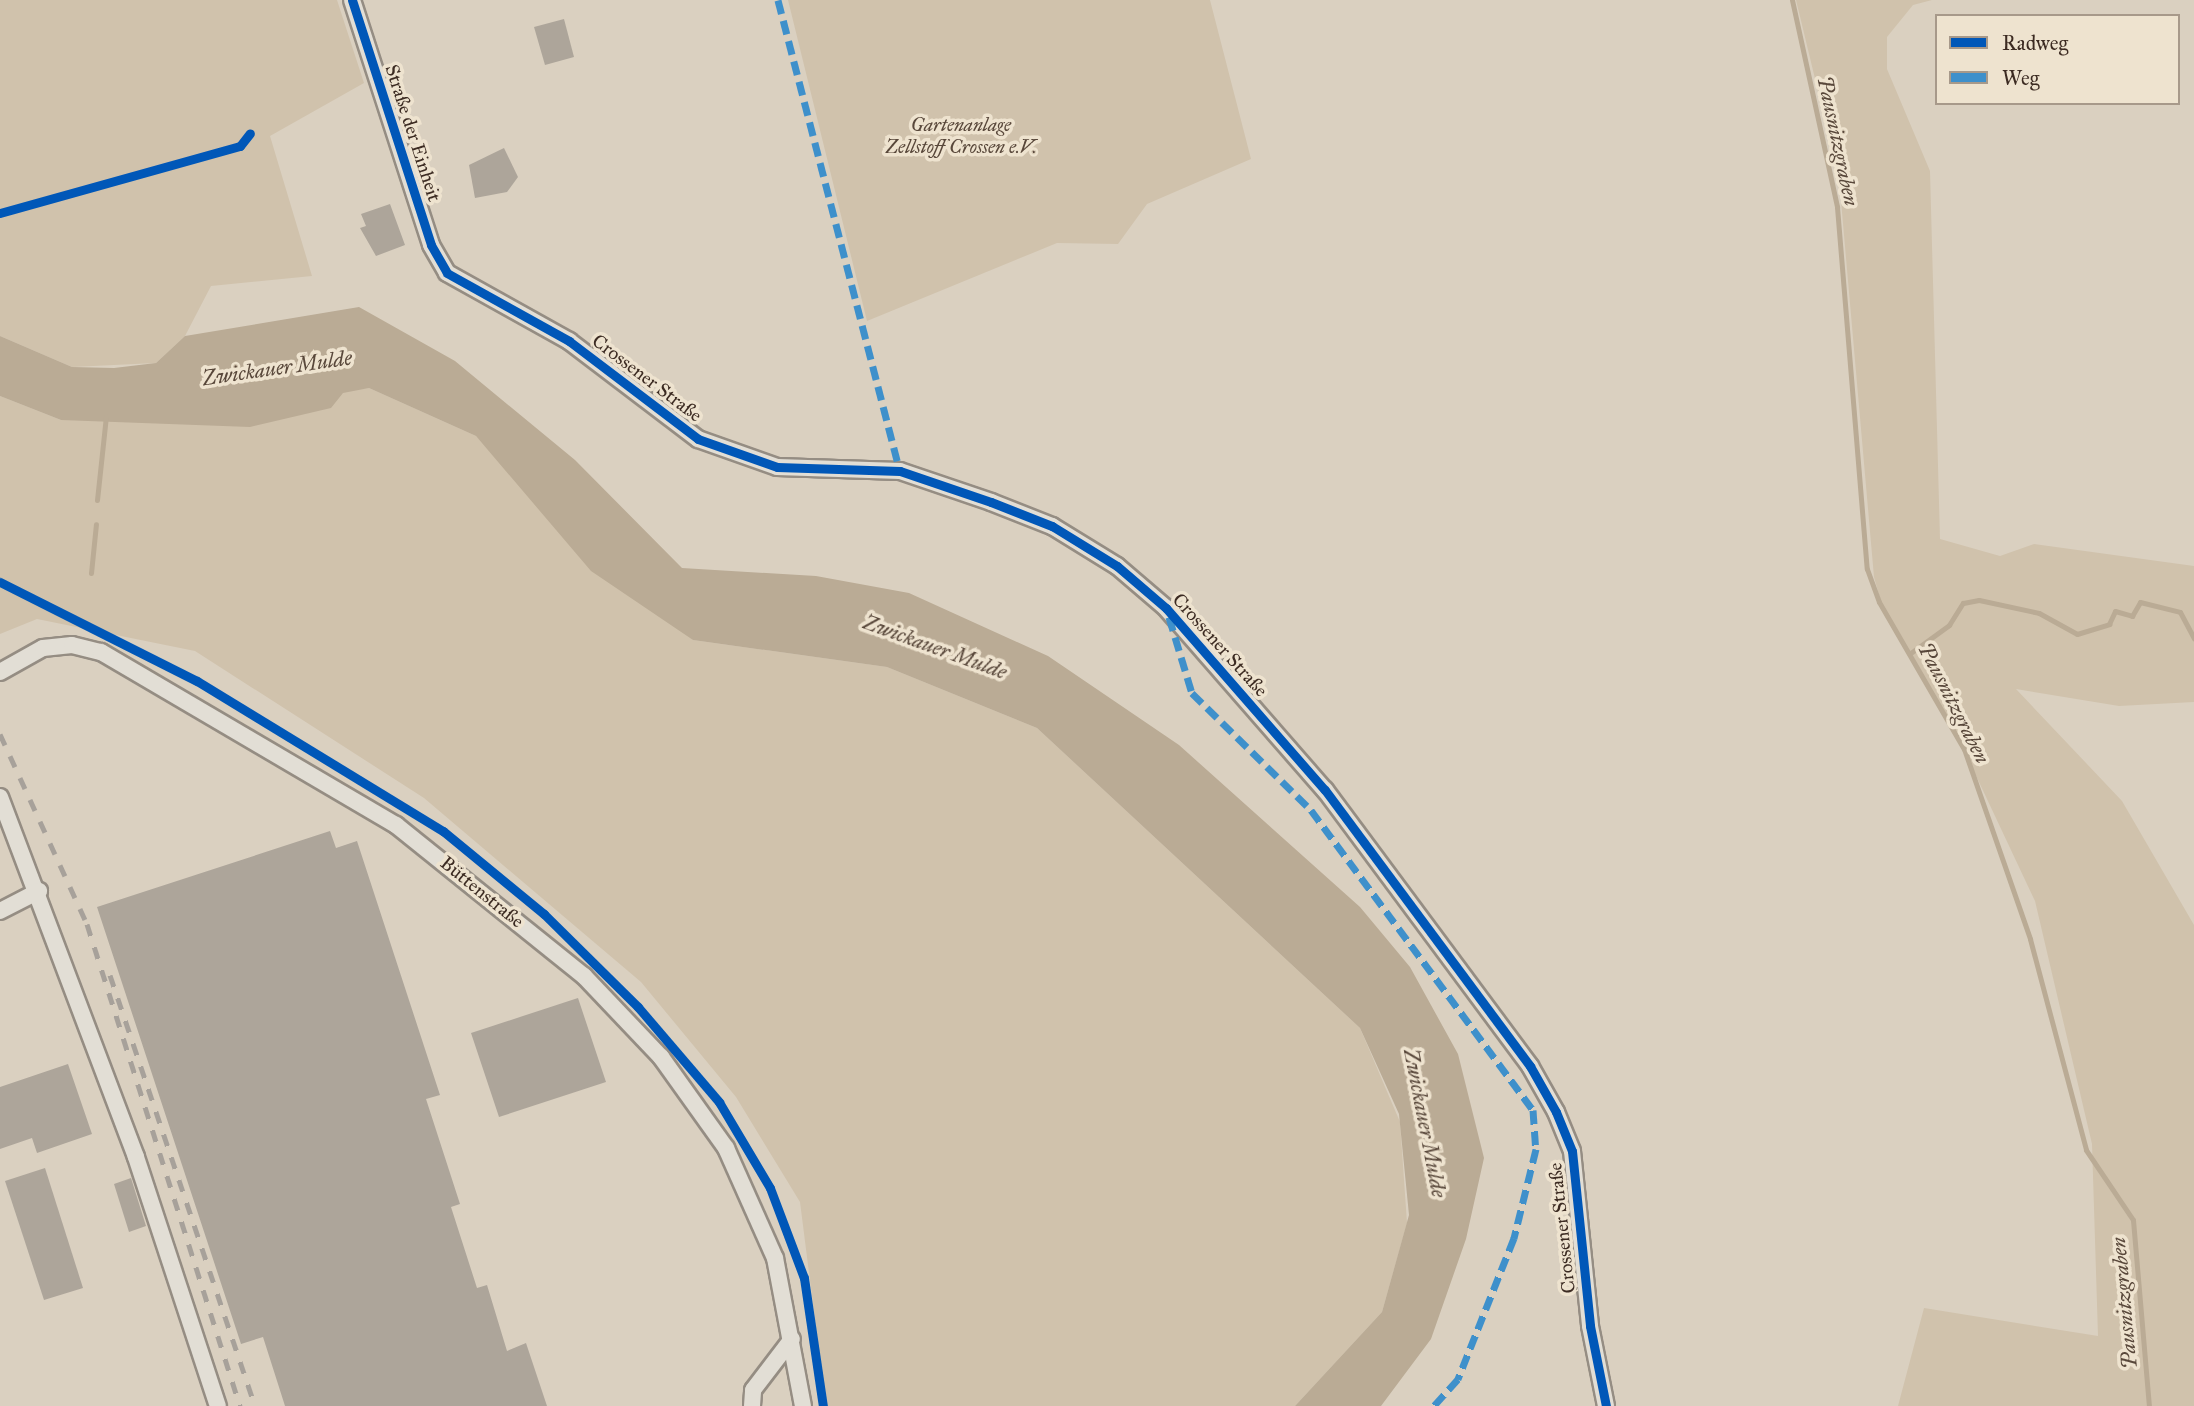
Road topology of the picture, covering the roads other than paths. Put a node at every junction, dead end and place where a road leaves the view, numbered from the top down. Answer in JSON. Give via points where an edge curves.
{"nodes":[{"id":1,"x":352,"y":0,"type":"edge"},
{"id":2,"x":447,"y":273,"type":"joint"},
{"id":3,"x":0,"y":672,"type":"edge"},
{"id":4,"x":0,"y":797,"type":"edge"},
{"id":5,"x":39,"y":891,"type":"junction"},
{"id":6,"x":0,"y":911,"type":"edge"},
{"id":7,"x":792,"y":1339,"type":"junction"},
{"id":8,"x":218,"y":1406,"type":"edge"},
{"id":9,"x":752,"y":1406,"type":"edge"},
{"id":10,"x":803,"y":1406,"type":"edge"},
{"id":11,"x":1606,"y":1406,"type":"edge"}],
"edges":[{"from":1,"to":2,"type":"street","name":"Straße der Einheit","via":[[431,245]]},
{"from":2,"to":11,"type":"street","name":"Crossener Straße","via":[[569,341],[698,439],[777,467],[900,471],[991,502],[1052,526],[1117,566],[1166,608],[1325,790],[1530,1066],[1556,1112],[1572,1151],[1590,1326]]},
{"from":3,"to":7,"type":"street","name":"Büttenstraße","via":[[43,648],[72,645],[101,652],[268,745],[473,882],[584,976],[642,1037],[726,1148],[775,1258]]},
{"from":4,"to":5,"type":"street"},
{"from":5,"to":6,"type":"street"},
{"from":5,"to":8,"type":"street"},
{"from":7,"to":9,"type":"street","via":[[753,1390]]},
{"from":7,"to":10,"type":"street","name":"Büttenstraße"}]}
